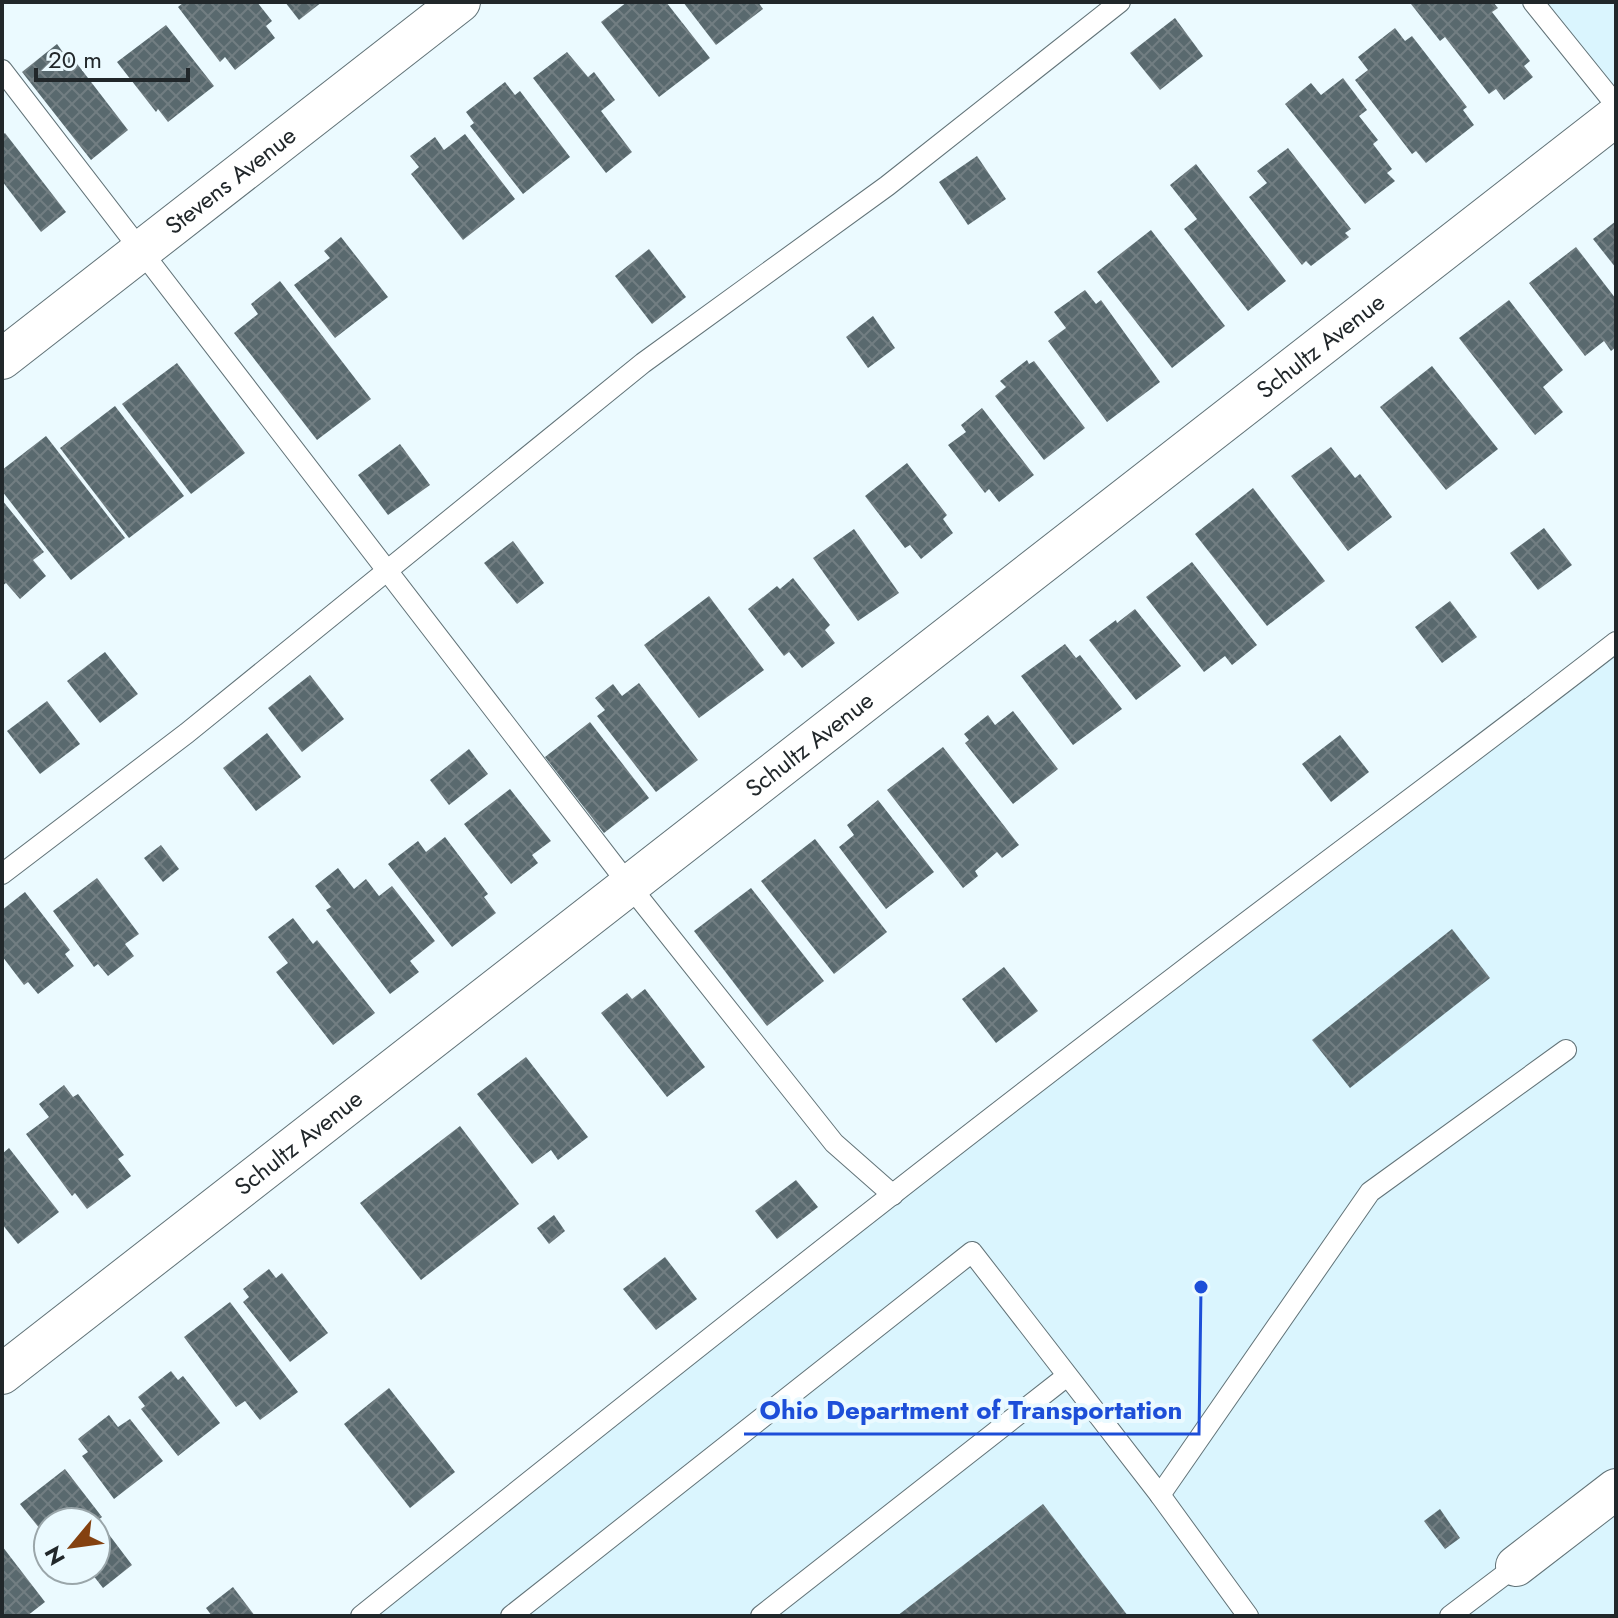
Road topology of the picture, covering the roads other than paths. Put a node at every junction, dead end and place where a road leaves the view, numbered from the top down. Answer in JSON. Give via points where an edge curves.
{"nodes":[{"id":1,"x":460,"y":2,"type":"edge"},
{"id":2,"x":1120,"y":2,"type":"edge"},
{"id":3,"x":1533,"y":2,"type":"edge"},
{"id":4,"x":2,"y":70,"type":"edge"},
{"id":5,"x":1616,"y":105,"type":"edge"},
{"id":6,"x":1616,"y":116,"type":"edge"},
{"id":7,"x":140,"y":252,"type":"junction"},
{"id":8,"x":2,"y":359,"type":"edge"},
{"id":9,"x":387,"y":571,"type":"junction"},
{"id":10,"x":1616,"y":642,"type":"edge"},
{"id":11,"x":2,"y":874,"type":"edge"},
{"id":12,"x":629,"y":885,"type":"junction"},
{"id":13,"x":1566,"y":1050,"type":"dead end"},
{"id":14,"x":893,"y":1195,"type":"junction"},
{"id":15,"x":2,"y":1374,"type":"edge"},
{"id":16,"x":1067,"y":1376,"type":"junction"},
{"id":17,"x":1616,"y":1489,"type":"edge"},
{"id":18,"x":1160,"y":1495,"type":"junction"},
{"id":19,"x":1516,"y":1566,"type":"joint"},
{"id":20,"x":361,"y":1616,"type":"edge"},
{"id":21,"x":511,"y":1616,"type":"edge"},
{"id":22,"x":761,"y":1616,"type":"edge"},
{"id":23,"x":1248,"y":1616,"type":"edge"},
{"id":24,"x":1450,"y":1616,"type":"edge"}],
"edges":[{"from":1,"to":7,"type":"street","name":"Stevens Avenue"},
{"from":2,"to":9,"type":"lane","via":[[887,186],[643,363]]},
{"from":3,"to":5,"type":"lane"},
{"from":4,"to":7,"type":"lane"},
{"from":6,"to":12,"type":"street","name":"Schultz Avenue"},
{"from":7,"to":8,"type":"street","name":"Stevens Avenue"},
{"from":7,"to":9,"type":"lane"},
{"from":9,"to":11,"type":"lane"},
{"from":9,"to":12,"type":"lane"},
{"from":10,"to":14,"type":"lane"},
{"from":12,"to":14,"type":"lane","via":[[834,1143]]},
{"from":12,"to":15,"type":"street","name":"Schultz Avenue"},
{"from":13,"to":18,"type":"lane","via":[[1370,1192]]},
{"from":14,"to":20,"type":"lane"},
{"from":16,"to":18,"type":"lane"},
{"from":16,"to":21,"type":"lane","via":[[972,1252]]},
{"from":16,"to":22,"type":"lane"},
{"from":17,"to":19,"type":"street"},
{"from":18,"to":23,"type":"lane"},
{"from":19,"to":24,"type":"lane"}]}
